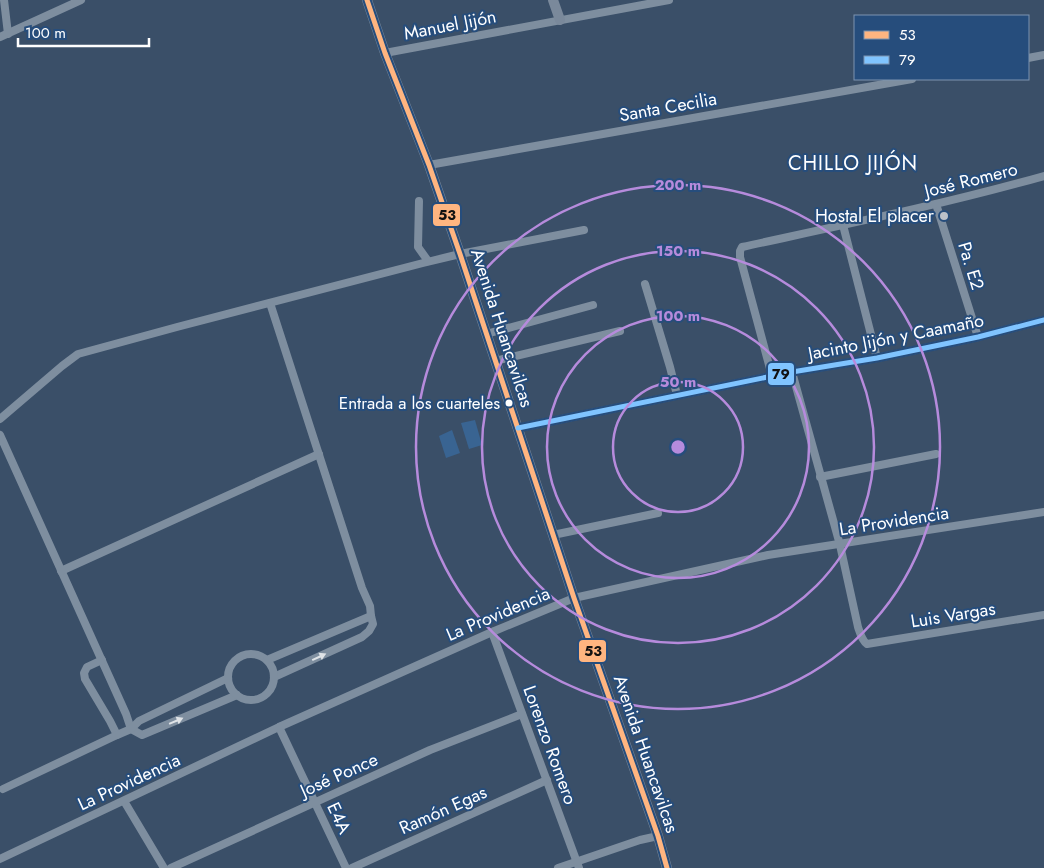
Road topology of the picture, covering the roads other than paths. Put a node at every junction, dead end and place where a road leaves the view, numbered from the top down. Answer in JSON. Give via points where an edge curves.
{"nodes":[{"id":1,"x":4,"y":0,"type":"edge"},
{"id":2,"x":80,"y":0,"type":"edge"},
{"id":3,"x":367,"y":0,"type":"edge"},
{"id":4,"x":553,"y":0,"type":"edge"},
{"id":5,"x":669,"y":0,"type":"edge"},
{"id":6,"x":560,"y":20,"type":"junction"},
{"id":7,"x":8,"y":34,"type":"junction"},
{"id":8,"x":0,"y":37,"type":"edge"},
{"id":9,"x":385,"y":53,"type":"junction"},
{"id":10,"x":1044,"y":55,"type":"edge"},
{"id":11,"x":1029,"y":58,"type":"edge"},
{"id":12,"x":906,"y":80,"type":"edge"},
{"id":13,"x":429,"y":166,"type":"junction"},
{"id":14,"x":1044,"y":176,"type":"edge"},
{"id":15,"x":420,"y":201,"type":"dead end"},
{"id":16,"x":936,"y":204,"type":"junction"},
{"id":17,"x":843,"y":225,"type":"junction"},
{"id":18,"x":584,"y":230,"type":"dead end"},
{"id":19,"x":460,"y":254,"type":"junction"},
{"id":20,"x":428,"y":262,"type":"junction"},
{"id":21,"x":645,"y":284,"type":"dead end"},
{"id":22,"x":270,"y":303,"type":"junction"},
{"id":23,"x":593,"y":305,"type":"dead end"},
{"id":24,"x":1043,"y":323,"type":"edge"},
{"id":25,"x":620,"y":331,"type":"dead end"},
{"id":26,"x":486,"y":334,"type":"junction"},
{"id":27,"x":978,"y":337,"type":"junction"},
{"id":28,"x":877,"y":358,"type":"junction"},
{"id":29,"x":495,"y":361,"type":"junction"},
{"id":30,"x":792,"y":372,"type":"junction"},
{"id":31,"x":772,"y":376,"type":"junction"},
{"id":32,"x":677,"y":395,"type":"junction"},
{"id":33,"x":0,"y":419,"type":"edge"},
{"id":34,"x":518,"y":428,"type":"junction"},
{"id":35,"x":0,"y":435,"type":"edge"},
{"id":36,"x":319,"y":454,"type":"junction"},
{"id":37,"x":936,"y":454,"type":"dead end"},
{"id":38,"x":820,"y":477,"type":"junction"},
{"id":39,"x":1044,"y":512,"type":"edge"},
{"id":40,"x":658,"y":513,"type":"dead end"},
{"id":41,"x":553,"y":535,"type":"junction"},
{"id":42,"x":840,"y":545,"type":"junction"},
{"id":43,"x":61,"y":571,"type":"junction"},
{"id":44,"x":574,"y":598,"type":"junction"},
{"id":45,"x":1044,"y":615,"type":"edge"},
{"id":46,"x":370,"y":616,"type":"junction"},
{"id":47,"x":492,"y":632,"type":"junction"},
{"id":48,"x":102,"y":660,"type":"junction"},
{"id":49,"x":268,"y":660,"type":"junction"},
{"id":50,"x":274,"y":677,"type":"junction"},
{"id":51,"x":228,"y":678,"type":"junction"},
{"id":52,"x":236,"y":695,"type":"junction"},
{"id":53,"x":522,"y":714,"type":"junction"},
{"id":54,"x":279,"y":727,"type":"junction"},
{"id":55,"x":131,"y":729,"type":"junction"},
{"id":56,"x":117,"y":734,"type":"junction"},
{"id":57,"x":547,"y":780,"type":"junction"},
{"id":58,"x":3,"y":789,"type":"dead end"},
{"id":59,"x":124,"y":801,"type":"junction"},
{"id":60,"x":315,"y":802,"type":"junction"},
{"id":61,"x":658,"y":836,"type":"junction"},
{"id":62,"x":0,"y":859,"type":"edge"},
{"id":63,"x":578,"y":864,"type":"edge"},
{"id":64,"x":164,"y":868,"type":"edge"},
{"id":65,"x":171,"y":868,"type":"edge"},
{"id":66,"x":346,"y":868,"type":"edge"},
{"id":67,"x":352,"y":868,"type":"edge"},
{"id":68,"x":558,"y":868,"type":"edge"},
{"id":69,"x":667,"y":868,"type":"edge"}],
"edges":[{"from":1,"to":7,"type":"street"},
{"from":2,"to":7,"type":"street"},
{"from":3,"to":9,"type":"street","name":"Avenida Huancavilcas"},
{"from":4,"to":6,"type":"street"},
{"from":5,"to":6,"type":"street","name":"Manuel Jijón"},
{"from":6,"to":9,"type":"street","name":"Manuel Jijón"},
{"from":7,"to":8,"type":"street"},
{"from":9,"to":13,"type":"street","name":"Avenida Huancavilcas"},
{"from":10,"to":11,"type":"street"},
{"from":12,"to":13,"type":"street","name":"Santa Cecilia"},
{"from":13,"to":19,"type":"street","name":"Avenida Huancavilcas"},
{"from":14,"to":16,"type":"street","name":"José Romero"},
{"from":15,"to":20,"type":"street","via":[[418,247]]},
{"from":16,"to":17,"type":"street","name":"José Romero"},
{"from":16,"to":27,"type":"street","name":"Pa. E2"},
{"from":17,"to":28,"type":"street"},
{"from":17,"to":31,"type":"street","name":"José Romero","via":[[742,247],[740,251]]},
{"from":18,"to":19,"type":"street"},
{"from":19,"to":20,"type":"street"},
{"from":19,"to":26,"type":"street","name":"Avenida Huancavilcas"},
{"from":20,"to":22,"type":"street"},
{"from":21,"to":32,"type":"street"},
{"from":22,"to":33,"type":"street","via":[[78,354]]},
{"from":22,"to":36,"type":"street"},
{"from":23,"to":26,"type":"street"},
{"from":24,"to":27,"type":"street","name":"Jacinto Jijón y Caamaño"},
{"from":25,"to":29,"type":"street"},
{"from":26,"to":29,"type":"street","name":"Avenida Huancavilcas"},
{"from":27,"to":28,"type":"street","name":"Jacinto Jijón y Caamaño"},
{"from":28,"to":30,"type":"street","name":"Jacinto Jijón y Caamaño"},
{"from":29,"to":34,"type":"street","name":"Avenida Huancavilcas"},
{"from":30,"to":31,"type":"street","name":"Jacinto Jijón y Caamaño"},
{"from":30,"to":38,"type":"street"},
{"from":31,"to":32,"type":"street","name":"Jacinto Jijón y Caamaño"},
{"from":32,"to":34,"type":"street","name":"Jacinto Jijón y Caamaño"},
{"from":34,"to":41,"type":"street","name":"Avenida Huancavilcas"},
{"from":35,"to":43,"type":"street"},
{"from":36,"to":43,"type":"street"},
{"from":36,"to":46,"type":"street","via":[[370,606]]},
{"from":37,"to":38,"type":"street"},
{"from":38,"to":42,"type":"street"},
{"from":39,"to":42,"type":"street","name":"La Providencia"},
{"from":40,"to":41,"type":"street"},
{"from":41,"to":44,"type":"street","name":"Avenida Huancavilcas"},
{"from":42,"to":44,"type":"street","name":"La Providencia","via":[[768,555]]},
{"from":42,"to":45,"type":"street","name":"Luis Vargas","via":[[858,628],[867,644]]},
{"from":43,"to":48,"type":"street"},
{"from":44,"to":47,"type":"street","name":"La Providencia"},
{"from":44,"to":61,"type":"street","name":"Avenida Huancavilcas"},
{"from":46,"to":49,"type":"street"},
{"from":50,"to":46,"type":"street","one_way":true,"via":[[362,637],[373,624]]},
{"from":47,"to":53,"type":"street","name":"Lorenzo Romero"},
{"from":47,"to":54,"type":"street","name":"La Providencia"},
{"from":48,"to":55,"type":"street"},
{"from":48,"to":56,"type":"street","via":[[88,668],[84,673],[85,679]]},
{"from":49,"to":50,"type":"street"},
{"from":49,"to":51,"type":"street","via":[[260,655],[241,656],[229,669]]},
{"from":50,"to":52,"type":"street","via":[[273,686],[261,698],[244,699]]},
{"from":51,"to":52,"type":"street"},
{"from":51,"to":55,"type":"street","via":[[139,721]]},
{"from":55,"to":52,"type":"street","one_way":true,"via":[[142,735]]},
{"from":53,"to":57,"type":"street","name":"Lorenzo Romero"},
{"from":53,"to":60,"type":"street","name":"José Ponce","via":[[430,750]]},
{"from":54,"to":59,"type":"street","name":"La Providencia"},
{"from":54,"to":60,"type":"street","name":"E4A"},
{"from":55,"to":56,"type":"street"},
{"from":56,"to":58,"type":"street"},
{"from":57,"to":63,"type":"street","name":"Lorenzo Romero"},
{"from":57,"to":67,"type":"street","name":"Ramón Egas"},
{"from":59,"to":62,"type":"street","name":"La Providencia"},
{"from":59,"to":64,"type":"street"},
{"from":60,"to":65,"type":"street","name":"José Ponce"},
{"from":60,"to":66,"type":"street","name":"E4A"},
{"from":61,"to":63,"type":"street"},
{"from":61,"to":69,"type":"street","name":"Avenida Huancavilcas"},
{"from":63,"to":68,"type":"street"}]}
